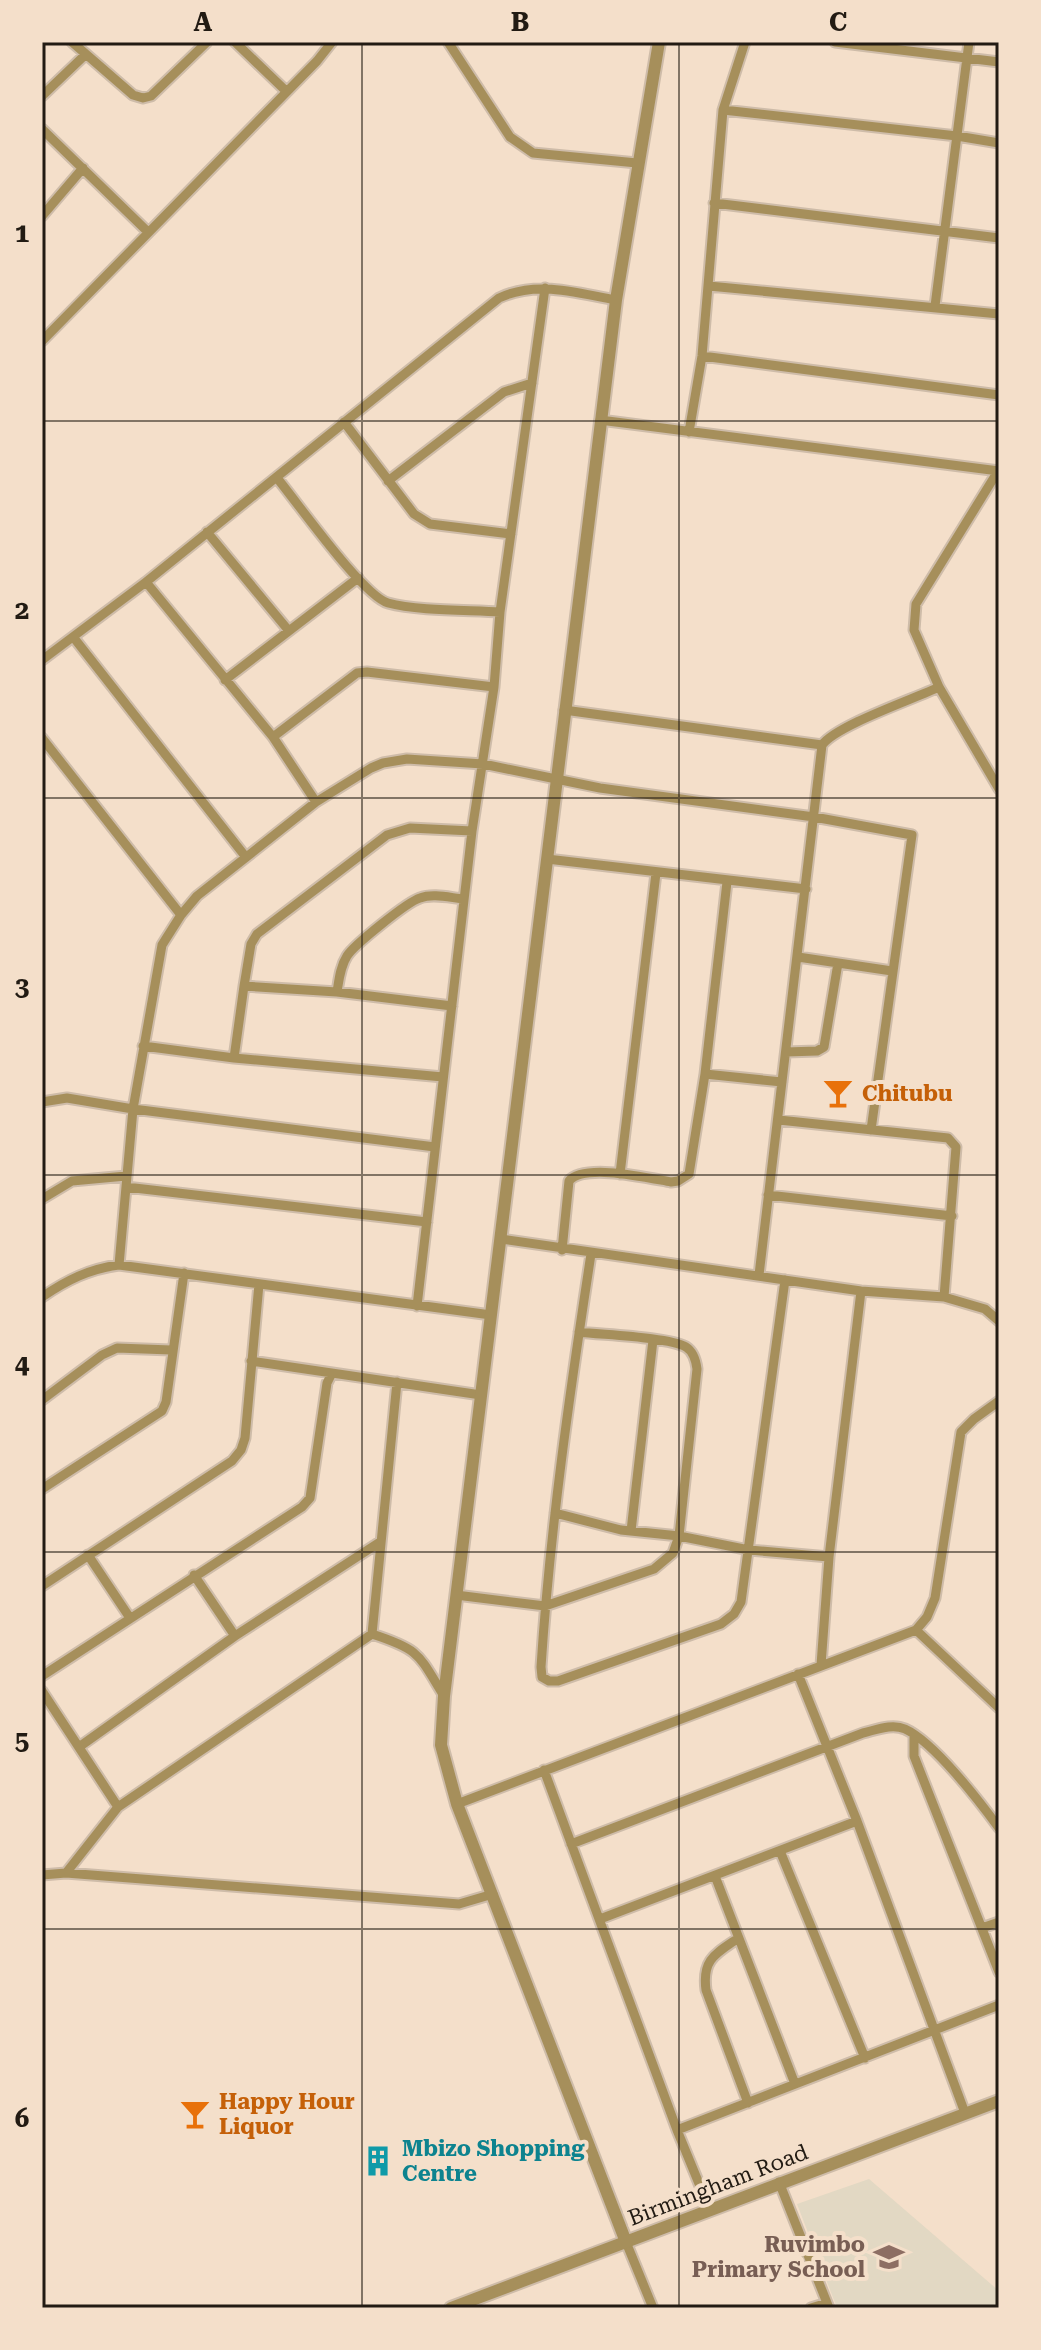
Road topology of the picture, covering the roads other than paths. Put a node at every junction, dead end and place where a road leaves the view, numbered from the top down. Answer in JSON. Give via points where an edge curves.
{"nodes":[{"id":1,"x":72,"y":42,"type":"edge"},
{"id":2,"x":207,"y":42,"type":"edge"},
{"id":3,"x":235,"y":42,"type":"edge"},
{"id":4,"x":332,"y":42,"type":"edge"},
{"id":5,"x":448,"y":42,"type":"edge"},
{"id":6,"x":659,"y":42,"type":"edge"},
{"id":7,"x":745,"y":42,"type":"edge"},
{"id":8,"x":835,"y":42,"type":"edge"},
{"id":9,"x":969,"y":42,"type":"edge"},
{"id":10,"x":85,"y":55,"type":"junction"},
{"id":11,"x":966,"y":58,"type":"junction"},
{"id":12,"x":999,"y":62,"type":"edge"},
{"id":13,"x":286,"y":91,"type":"junction"},
{"id":14,"x":42,"y":96,"type":"edge"},
{"id":15,"x":723,"y":110,"type":"junction"},
{"id":16,"x":42,"y":129,"type":"edge"},
{"id":17,"x":957,"y":136,"type":"junction"},
{"id":18,"x":999,"y":143,"type":"edge"},
{"id":19,"x":637,"y":163,"type":"junction"},
{"id":20,"x":83,"y":168,"type":"junction"},
{"id":21,"x":714,"y":203,"type":"junction"},
{"id":22,"x":42,"y":216,"type":"edge"},
{"id":23,"x":945,"y":231,"type":"junction"},
{"id":24,"x":148,"y":232,"type":"junction"},
{"id":25,"x":999,"y":238,"type":"edge"},
{"id":26,"x":709,"y":286,"type":"junction"},
{"id":27,"x":545,"y":288,"type":"junction"},
{"id":28,"x":616,"y":300,"type":"junction"},
{"id":29,"x":935,"y":306,"type":"junction"},
{"id":30,"x":999,"y":314,"type":"edge"},
{"id":31,"x":42,"y":341,"type":"edge"},
{"id":32,"x":702,"y":356,"type":"junction"},
{"id":33,"x":532,"y":383,"type":"junction"},
{"id":34,"x":999,"y":395,"type":"edge"},
{"id":35,"x":600,"y":420,"type":"junction"},
{"id":36,"x":344,"y":422,"type":"junction"},
{"id":37,"x":689,"y":432,"type":"junction"},
{"id":38,"x":998,"y":471,"type":"edge"},
{"id":39,"x":277,"y":478,"type":"junction"},
{"id":40,"x":388,"y":481,"type":"junction"},
{"id":41,"x":207,"y":532,"type":"junction"},
{"id":42,"x":511,"y":534,"type":"junction"},
{"id":43,"x":358,"y":578,"type":"junction"},
{"id":44,"x":146,"y":582,"type":"junction"},
{"id":45,"x":500,"y":612,"type":"junction"},
{"id":46,"x":289,"y":631,"type":"junction"},
{"id":47,"x":74,"y":638,"type":"junction"},
{"id":48,"x":42,"y":660,"type":"edge"},
{"id":49,"x":225,"y":680,"type":"junction"},
{"id":50,"x":494,"y":687,"type":"junction"},
{"id":51,"x":939,"y":687,"type":"junction"},
{"id":52,"x":564,"y":710,"type":"junction"},
{"id":53,"x":273,"y":737,"type":"junction"},
{"id":54,"x":42,"y":738,"type":"edge"},
{"id":55,"x":822,"y":745,"type":"junction"},
{"id":56,"x":483,"y":764,"type":"junction"},
{"id":57,"x":556,"y":778,"type":"junction"},
{"id":58,"x":999,"y":789,"type":"edge"},
{"id":59,"x":316,"y":802,"type":"junction"},
{"id":60,"x":814,"y":817,"type":"junction"},
{"id":61,"x":472,"y":831,"type":"junction"},
{"id":62,"x":245,"y":856,"type":"junction"},
{"id":63,"x":547,"y":859,"type":"junction"},
{"id":64,"x":656,"y":873,"type":"junction"},
{"id":65,"x":727,"y":882,"type":"junction"},
{"id":66,"x":806,"y":889,"type":"junction"},
{"id":67,"x":464,"y":899,"type":"junction"},
{"id":68,"x":181,"y":915,"type":"junction"},
{"id":69,"x":798,"y":957,"type":"junction"},
{"id":70,"x":838,"y":963,"type":"junction"},
{"id":71,"x":892,"y":971,"type":"junction"},
{"id":72,"x":244,"y":986,"type":"junction"},
{"id":73,"x":337,"y":992,"type":"junction"},
{"id":74,"x":452,"y":1006,"type":"junction"},
{"id":75,"x":143,"y":1046,"type":"junction"},
{"id":76,"x":786,"y":1052,"type":"junction"},
{"id":77,"x":234,"y":1058,"type":"junction"},
{"id":78,"x":705,"y":1074,"type":"junction"},
{"id":79,"x":443,"y":1077,"type":"junction"},
{"id":80,"x":782,"y":1082,"type":"junction"},
{"id":81,"x":42,"y":1102,"type":"edge"},
{"id":82,"x":133,"y":1109,"type":"junction"},
{"id":83,"x":779,"y":1120,"type":"junction"},
{"id":84,"x":871,"y":1130,"type":"junction"},
{"id":85,"x":435,"y":1147,"type":"junction"},
{"id":86,"x":620,"y":1174,"type":"junction"},
{"id":87,"x":126,"y":1181,"type":"junction"},
{"id":88,"x":768,"y":1195,"type":"junction"},
{"id":89,"x":42,"y":1199,"type":"edge"},
{"id":90,"x":952,"y":1216,"type":"junction"},
{"id":91,"x":427,"y":1222,"type":"junction"},
{"id":92,"x":501,"y":1239,"type":"junction"},
{"id":93,"x":562,"y":1250,"type":"junction"},
{"id":94,"x":591,"y":1254,"type":"junction"},
{"id":95,"x":119,"y":1265,"type":"junction"},
{"id":96,"x":184,"y":1273,"type":"junction"},
{"id":97,"x":759,"y":1275,"type":"junction"},
{"id":98,"x":785,"y":1280,"type":"junction"},
{"id":99,"x":259,"y":1284,"type":"junction"},
{"id":100,"x":861,"y":1291,"type":"junction"},
{"id":101,"x":42,"y":1297,"type":"edge"},
{"id":102,"x":944,"y":1297,"type":"junction"},
{"id":103,"x":417,"y":1306,"type":"junction"},
{"id":104,"x":491,"y":1315,"type":"junction"},
{"id":105,"x":999,"y":1321,"type":"edge"},
{"id":106,"x":579,"y":1332,"type":"junction"},
{"id":107,"x":653,"y":1340,"type":"junction"},
{"id":108,"x":171,"y":1350,"type":"junction"},
{"id":109,"x":251,"y":1361,"type":"junction"},
{"id":110,"x":332,"y":1373,"type":"junction"},
{"id":111,"x":397,"y":1382,"type":"junction"},
{"id":112,"x":44,"y":1395,"type":"edge"},
{"id":113,"x":481,"y":1395,"type":"junction"},
{"id":114,"x":999,"y":1401,"type":"edge"},
{"id":115,"x":42,"y":1489,"type":"edge"},
{"id":116,"x":555,"y":1513,"type":"junction"},
{"id":117,"x":631,"y":1531,"type":"junction"},
{"id":118,"x":679,"y":1536,"type":"junction"},
{"id":119,"x":380,"y":1542,"type":"junction"},
{"id":120,"x":749,"y":1550,"type":"junction"},
{"id":121,"x":88,"y":1555,"type":"junction"},
{"id":122,"x":829,"y":1557,"type":"junction"},
{"id":123,"x":194,"y":1575,"type":"junction"},
{"id":124,"x":42,"y":1586,"type":"edge"},
{"id":125,"x":456,"y":1595,"type":"junction"},
{"id":126,"x":545,"y":1606,"type":"junction"},
{"id":127,"x":130,"y":1618,"type":"junction"},
{"id":128,"x":916,"y":1630,"type":"junction"},
{"id":129,"x":372,"y":1634,"type":"junction"},
{"id":130,"x":235,"y":1636,"type":"junction"},
{"id":131,"x":821,"y":1665,"type":"junction"},
{"id":132,"x":798,"y":1674,"type":"junction"},
{"id":133,"x":42,"y":1676,"type":"edge"},
{"id":134,"x":42,"y":1691,"type":"edge"},
{"id":135,"x":444,"y":1696,"type":"junction"},
{"id":136,"x":999,"y":1708,"type":"edge"},
{"id":137,"x":914,"y":1735,"type":"junction"},
{"id":138,"x":79,"y":1747,"type":"junction"},
{"id":139,"x":827,"y":1747,"type":"junction"},
{"id":140,"x":544,"y":1770,"type":"junction"},
{"id":141,"x":457,"y":1804,"type":"junction"},
{"id":142,"x":118,"y":1807,"type":"junction"},
{"id":143,"x":857,"y":1821,"type":"junction"},
{"id":144,"x":999,"y":1828,"type":"edge"},
{"id":145,"x":571,"y":1844,"type":"junction"},
{"id":146,"x":780,"y":1851,"type":"junction"},
{"id":147,"x":66,"y":1873,"type":"junction"},
{"id":148,"x":42,"y":1875,"type":"edge"},
{"id":149,"x":715,"y":1876,"type":"junction"},
{"id":150,"x":493,"y":1894,"type":"junction"},
{"id":151,"x":600,"y":1919,"type":"junction"},
{"id":152,"x":999,"y":1922,"type":"edge"},
{"id":153,"x":982,"y":1928,"type":"junction"},
{"id":154,"x":737,"y":1939,"type":"junction"},
{"id":155,"x":999,"y":1972,"type":"edge"},
{"id":156,"x":999,"y":2005,"type":"edge"},
{"id":157,"x":935,"y":2031,"type":"junction"},
{"id":158,"x":865,"y":2058,"type":"junction"},
{"id":159,"x":795,"y":2084,"type":"junction"},
{"id":160,"x":999,"y":2101,"type":"edge"},
{"id":161,"x":748,"y":2103,"type":"junction"},
{"id":162,"x":965,"y":2113,"type":"junction"},
{"id":163,"x":677,"y":2130,"type":"junction"},
{"id":164,"x":779,"y":2182,"type":"junction"},
{"id":165,"x":709,"y":2208,"type":"junction"},
{"id":166,"x":626,"y":2242,"type":"junction"},
{"id":167,"x":828,"y":2305,"type":"edge"},
{"id":168,"x":451,"y":2308,"type":"edge"},
{"id":169,"x":653,"y":2308,"type":"edge"},
{"id":170,"x":811,"y":2308,"type":"edge"}],
"edges":[{"from":1,"to":10,"type":"street"},
{"from":2,"to":10,"type":"street","via":[[143,98]]},
{"from":3,"to":13,"type":"street"},
{"from":4,"to":13,"type":"street"},
{"from":5,"to":19,"type":"street","via":[[510,137],[522,147],[533,153]]},
{"from":6,"to":19,"type":"street"},
{"from":7,"to":15,"type":"street"},
{"from":8,"to":11,"type":"street"},
{"from":9,"to":11,"type":"street"},
{"from":10,"to":14,"type":"street"},
{"from":11,"to":12,"type":"street"},
{"from":11,"to":17,"type":"street"},
{"from":13,"to":24,"type":"street"},
{"from":15,"to":17,"type":"street"},
{"from":15,"to":21,"type":"street"},
{"from":16,"to":20,"type":"street"},
{"from":17,"to":18,"type":"street"},
{"from":17,"to":23,"type":"street"},
{"from":19,"to":28,"type":"street"},
{"from":20,"to":22,"type":"street"},
{"from":20,"to":24,"type":"street"},
{"from":21,"to":23,"type":"street"},
{"from":21,"to":26,"type":"street"},
{"from":23,"to":25,"type":"street"},
{"from":23,"to":29,"type":"street"},
{"from":24,"to":31,"type":"street"},
{"from":26,"to":29,"type":"street"},
{"from":26,"to":32,"type":"street"},
{"from":27,"to":28,"type":"street"},
{"from":27,"to":33,"type":"street"},
{"from":27,"to":36,"type":"street","via":[[499,298]]},
{"from":28,"to":35,"type":"street"},
{"from":29,"to":30,"type":"street"},
{"from":32,"to":34,"type":"street"},
{"from":32,"to":37,"type":"street"},
{"from":33,"to":40,"type":"street","via":[[504,392]]},
{"from":33,"to":42,"type":"street"},
{"from":35,"to":37,"type":"street"},
{"from":35,"to":52,"type":"street"},
{"from":36,"to":39,"type":"street"},
{"from":36,"to":40,"type":"street"},
{"from":37,"to":38,"type":"street"},
{"from":38,"to":51,"type":"street","via":[[916,604],[914,630]]},
{"from":39,"to":41,"type":"street"},
{"from":39,"to":43,"type":"street"},
{"from":40,"to":42,"type":"street","via":[[414,514],[430,524]]},
{"from":41,"to":44,"type":"street"},
{"from":41,"to":46,"type":"street"},
{"from":42,"to":45,"type":"street"},
{"from":43,"to":45,"type":"street","via":[[389,603]]},
{"from":43,"to":46,"type":"street"},
{"from":44,"to":47,"type":"street"},
{"from":44,"to":49,"type":"street"},
{"from":45,"to":50,"type":"street"},
{"from":46,"to":49,"type":"street"},
{"from":47,"to":48,"type":"street"},
{"from":47,"to":62,"type":"street"},
{"from":49,"to":53,"type":"street"},
{"from":50,"to":53,"type":"street","via":[[357,673]]},
{"from":50,"to":56,"type":"street"},
{"from":51,"to":55,"type":"street","via":[[845,728]]},
{"from":51,"to":58,"type":"street"},
{"from":52,"to":55,"type":"street"},
{"from":52,"to":57,"type":"street"},
{"from":53,"to":59,"type":"street"},
{"from":54,"to":68,"type":"street"},
{"from":55,"to":60,"type":"street"},
{"from":56,"to":57,"type":"street"},
{"from":56,"to":59,"type":"street","via":[[407,759],[383,763]]},
{"from":56,"to":61,"type":"street"},
{"from":57,"to":60,"type":"street"},
{"from":57,"to":63,"type":"street"},
{"from":59,"to":62,"type":"street"},
{"from":60,"to":66,"type":"street"},
{"from":60,"to":71,"type":"street","via":[[912,835]]},
{"from":61,"to":67,"type":"street"},
{"from":61,"to":72,"type":"street","via":[[410,828],[387,835],[257,934]]},
{"from":62,"to":68,"type":"street"},
{"from":63,"to":64,"type":"street"},
{"from":63,"to":92,"type":"street"},
{"from":64,"to":65,"type":"street"},
{"from":64,"to":86,"type":"street"},
{"from":65,"to":66,"type":"street"},
{"from":65,"to":78,"type":"street"},
{"from":66,"to":69,"type":"street"},
{"from":67,"to":73,"type":"street","via":[[431,896],[410,904],[352,950],[341,968]]},
{"from":67,"to":74,"type":"street"},
{"from":68,"to":75,"type":"street","via":[[162,945]]},
{"from":69,"to":70,"type":"street"},
{"from":69,"to":76,"type":"street"},
{"from":70,"to":71,"type":"street"},
{"from":70,"to":76,"type":"street","via":[[824,1047]]},
{"from":71,"to":84,"type":"street"},
{"from":72,"to":73,"type":"street"},
{"from":72,"to":77,"type":"street"},
{"from":73,"to":74,"type":"street"},
{"from":74,"to":79,"type":"street"},
{"from":75,"to":77,"type":"street"},
{"from":75,"to":82,"type":"street"},
{"from":76,"to":80,"type":"street"},
{"from":77,"to":79,"type":"street"},
{"from":78,"to":80,"type":"street"},
{"from":78,"to":86,"type":"street","via":[[689,1174],[671,1182]]},
{"from":79,"to":85,"type":"street"},
{"from":80,"to":83,"type":"street"},
{"from":81,"to":82,"type":"street","via":[[67,1098]]},
{"from":82,"to":85,"type":"street"},
{"from":82,"to":87,"type":"street"},
{"from":83,"to":84,"type":"street"},
{"from":83,"to":88,"type":"street"},
{"from":84,"to":90,"type":"street","via":[[954,1141]]},
{"from":85,"to":91,"type":"street"},
{"from":86,"to":93,"type":"street","via":[[587,1172],[569,1181]]},
{"from":87,"to":89,"type":"street","via":[[72,1181]]},
{"from":87,"to":91,"type":"street"},
{"from":87,"to":95,"type":"street"},
{"from":88,"to":90,"type":"street"},
{"from":88,"to":97,"type":"street"},
{"from":90,"to":102,"type":"street"},
{"from":91,"to":103,"type":"street"},
{"from":92,"to":93,"type":"street"},
{"from":92,"to":104,"type":"street"},
{"from":93,"to":94,"type":"street"},
{"from":94,"to":97,"type":"street"},
{"from":94,"to":106,"type":"street"},
{"from":95,"to":96,"type":"street"},
{"from":95,"to":101,"type":"street","via":[[70,1278]]},
{"from":96,"to":99,"type":"street"},
{"from":96,"to":108,"type":"street"},
{"from":97,"to":98,"type":"street"},
{"from":98,"to":100,"type":"street"},
{"from":98,"to":120,"type":"street"},
{"from":99,"to":103,"type":"street"},
{"from":99,"to":109,"type":"street"},
{"from":100,"to":102,"type":"street"},
{"from":100,"to":122,"type":"street"},
{"from":102,"to":105,"type":"street","via":[[985,1309]]},
{"from":103,"to":104,"type":"street"},
{"from":104,"to":113,"type":"street"},
{"from":106,"to":107,"type":"street"},
{"from":106,"to":116,"type":"street"},
{"from":107,"to":117,"type":"street"},
{"from":107,"to":118,"type":"street","via":[[685,1347],[697,1369]]},
{"from":108,"to":112,"type":"street","via":[[117,1348]]},
{"from":108,"to":115,"type":"street","via":[[162,1411]]},
{"from":109,"to":110,"type":"street"},
{"from":109,"to":121,"type":"street","via":[[245,1438],[232,1461]]},
{"from":110,"to":111,"type":"street"},
{"from":110,"to":123,"type":"street","via":[[310,1498]]},
{"from":111,"to":113,"type":"street"},
{"from":111,"to":119,"type":"street"},
{"from":113,"to":125,"type":"street"},
{"from":114,"to":128,"type":"street","via":[[961,1432],[935,1598]]},
{"from":116,"to":117,"type":"street"},
{"from":116,"to":126,"type":"street"},
{"from":117,"to":118,"type":"street"},
{"from":118,"to":120,"type":"street"},
{"from":118,"to":126,"type":"street","via":[[673,1553],[654,1569]]},
{"from":119,"to":129,"type":"street"},
{"from":119,"to":130,"type":"street"},
{"from":120,"to":122,"type":"street"},
{"from":120,"to":126,"type":"street","via":[[741,1602],[721,1624],[558,1681],[542,1677]]},
{"from":121,"to":124,"type":"street"},
{"from":121,"to":127,"type":"street"},
{"from":122,"to":131,"type":"street"},
{"from":123,"to":127,"type":"street"},
{"from":123,"to":130,"type":"street"},
{"from":125,"to":126,"type":"street"},
{"from":125,"to":135,"type":"street"},
{"from":127,"to":133,"type":"street"},
{"from":128,"to":131,"type":"street"},
{"from":128,"to":136,"type":"street"},
{"from":129,"to":135,"type":"street","via":[[416,1652]]},
{"from":129,"to":142,"type":"street"},
{"from":130,"to":138,"type":"street"},
{"from":131,"to":132,"type":"street"},
{"from":132,"to":139,"type":"street"},
{"from":132,"to":140,"type":"street"},
{"from":134,"to":138,"type":"street"},
{"from":135,"to":141,"type":"street","via":[[441,1745]]},
{"from":137,"to":139,"type":"street","via":[[894,1726]]},
{"from":137,"to":144,"type":"street","via":[[950,1767]]},
{"from":137,"to":153,"type":"street","via":[[914,1756]]},
{"from":138,"to":142,"type":"street"},
{"from":139,"to":143,"type":"street"},
{"from":139,"to":145,"type":"street"},
{"from":140,"to":141,"type":"street"},
{"from":140,"to":145,"type":"street"},
{"from":141,"to":150,"type":"street"},
{"from":142,"to":147,"type":"street"},
{"from":143,"to":146,"type":"street"},
{"from":143,"to":157,"type":"street"},
{"from":145,"to":151,"type":"street"},
{"from":146,"to":149,"type":"street"},
{"from":146,"to":158,"type":"street"},
{"from":147,"to":148,"type":"street"},
{"from":147,"to":150,"type":"street","via":[[459,1904]]},
{"from":149,"to":151,"type":"street"},
{"from":149,"to":154,"type":"street"},
{"from":150,"to":166,"type":"street"},
{"from":151,"to":163,"type":"street"},
{"from":152,"to":153,"type":"street"},
{"from":153,"to":155,"type":"street"},
{"from":154,"to":159,"type":"street"},
{"from":154,"to":161,"type":"street","via":[[715,1954],[704,1974]]},
{"from":156,"to":157,"type":"street"},
{"from":157,"to":158,"type":"street"},
{"from":157,"to":162,"type":"street"},
{"from":158,"to":159,"type":"street"},
{"from":159,"to":161,"type":"street"},
{"from":160,"to":162,"type":"street","name":"Birmingham Road"},
{"from":161,"to":163,"type":"street"},
{"from":162,"to":164,"type":"street","name":"Birmingham Road"},
{"from":163,"to":165,"type":"street"},
{"from":164,"to":165,"type":"street","name":"Birmingham Road"},
{"from":164,"to":167,"type":"street"},
{"from":165,"to":166,"type":"street","name":"Birmingham Road"},
{"from":166,"to":168,"type":"street","name":"Birmingham Road"},
{"from":166,"to":169,"type":"street"},
{"from":167,"to":170,"type":"street"}]}
